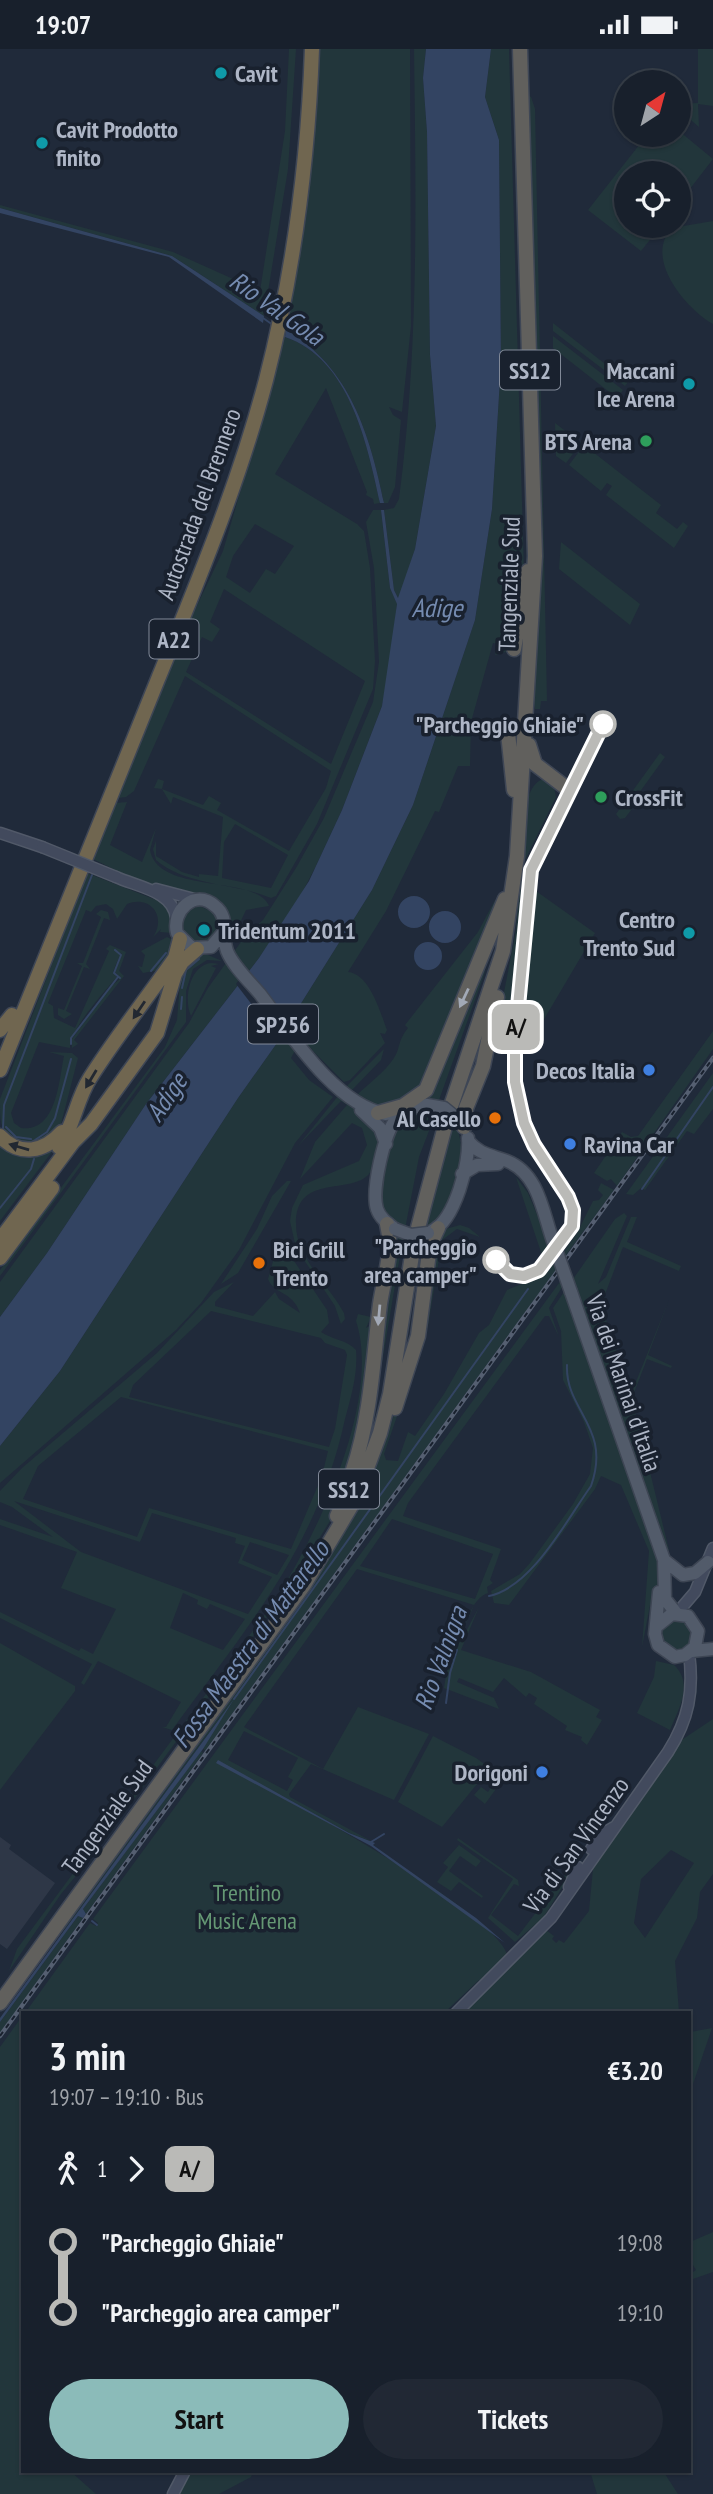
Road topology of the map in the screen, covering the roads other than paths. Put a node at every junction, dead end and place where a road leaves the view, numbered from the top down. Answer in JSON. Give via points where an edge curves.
{"nodes":[{"id":1,"x":304,"y":49,"type":"edge"},
{"id":2,"x":312,"y":49,"type":"edge"},
{"id":3,"x":513,"y":49,"type":"edge"},
{"id":4,"x":520,"y":49,"type":"edge"},
{"id":5,"x":526,"y":49,"type":"edge"},
{"id":6,"x":521,"y":91,"type":"junction"},
{"id":7,"x":277,"y":314,"type":"junction"},
{"id":8,"x":273,"y":334,"type":"junction"},
{"id":9,"x":528,"y":571,"type":"junction"},
{"id":10,"x":514,"y":649,"type":"dead end"},
{"id":11,"x":528,"y":691,"type":"junction"},
{"id":12,"x":508,"y":733,"type":"dead end"},
{"id":13,"x":551,"y":777,"type":"junction"},
{"id":14,"x":569,"y":790,"type":"dead end"},
{"id":15,"x":517,"y":798,"type":"junction"},
{"id":16,"x":0,"y":833,"type":"edge"},
{"id":17,"x":133,"y":885,"type":"junction"},
{"id":18,"x":505,"y":899,"type":"junction"},
{"id":19,"x":198,"y":900,"type":"junction"},
{"id":20,"x":176,"y":918,"type":"junction"},
{"id":21,"x":510,"y":925,"type":"junction"},
{"id":22,"x":223,"y":933,"type":"junction"},
{"id":23,"x":180,"y":939,"type":"junction"},
{"id":24,"x":200,"y":949,"type":"junction"},
{"id":25,"x":228,"y":959,"type":"junction"},
{"id":26,"x":12,"y":1015,"type":"junction"},
{"id":27,"x":451,"y":1029,"type":"junction"},
{"id":28,"x":0,"y":1030,"type":"edge"},
{"id":29,"x":0,"y":1045,"type":"edge"},
{"id":30,"x":0,"y":1070,"type":"edge"},
{"id":31,"x":338,"y":1090,"type":"junction"},
{"id":32,"x":415,"y":1109,"type":"junction"},
{"id":33,"x":74,"y":1113,"type":"junction"},
{"id":34,"x":379,"y":1113,"type":"junction"},
{"id":35,"x":462,"y":1124,"type":"junction"},
{"id":36,"x":91,"y":1125,"type":"junction"},
{"id":37,"x":0,"y":1136,"type":"edge"},
{"id":38,"x":468,"y":1142,"type":"junction"},
{"id":39,"x":386,"y":1144,"type":"junction"},
{"id":40,"x":462,"y":1174,"type":"junction"},
{"id":41,"x":391,"y":1226,"type":"junction"},
{"id":42,"x":547,"y":1226,"type":"junction"},
{"id":43,"x":0,"y":1227,"type":"edge"},
{"id":44,"x":433,"y":1230,"type":"junction"},
{"id":45,"x":0,"y":1240,"type":"edge"},
{"id":46,"x":0,"y":1258,"type":"edge"},
{"id":47,"x":364,"y":1480,"type":"junction"},
{"id":48,"x":344,"y":1498,"type":"junction"},
{"id":49,"x":713,"y":1548,"type":"edge"},
{"id":50,"x":663,"y":1557,"type":"junction"},
{"id":51,"x":708,"y":1562,"type":"junction"},
{"id":52,"x":692,"y":1597,"type":"junction"},
{"id":53,"x":676,"y":1613,"type":"junction"},
{"id":54,"x":693,"y":1620,"type":"junction"},
{"id":55,"x":657,"y":1626,"type":"junction"},
{"id":56,"x":699,"y":1636,"type":"junction"},
{"id":57,"x":713,"y":1648,"type":"edge"},
{"id":58,"x":691,"y":1652,"type":"junction"},
{"id":59,"x":671,"y":1656,"type":"junction"},
{"id":60,"x":693,"y":1679,"type":"junction"},
{"id":61,"x":619,"y":1823,"type":"junction"},
{"id":62,"x":591,"y":1849,"type":"dead end"},
{"id":63,"x":578,"y":1867,"type":"dead end"},
{"id":64,"x":567,"y":1897,"type":"junction"},
{"id":65,"x":0,"y":1990,"type":"edge"},
{"id":66,"x":0,"y":2003,"type":"edge"},
{"id":67,"x":458,"y":2011,"type":"edge"},
{"id":68,"x":184,"y":2473,"type":"edge"},
{"id":69,"x":173,"y":2494,"type":"edge"}],
"edges":[{"from":1,"to":7,"type":"highway","name":"Autostrada del Brennero","number":"A22","via":[[296,164]]},
{"from":2,"to":7,"type":"highway","name":"Autostrada del Brennero","number":"A22","via":[[306,155]]},
{"from":3,"to":9,"type":"highway","name":"Tangenziale Sud","number":"SS12"},
{"from":4,"to":6,"type":"highway","name":"Tangenziale Sud","number":"SS12"},
{"from":5,"to":6,"type":"highway","via":[[527,80]]},
{"from":6,"to":11,"type":"highway","name":"Tangenziale Sud","number":"SS12","via":[[536,556]]},
{"from":7,"to":8,"type":"highway","name":"Autostrada del Brennero","number":"A22"},
{"from":8,"to":26,"type":"highway","name":"Autostrada del Brennero","number":"A22","via":[[209,527]]},
{"from":8,"to":30,"type":"highway","name":"Autostrada del Brennero","number":"A22","via":[[252,431],[228,502]]},
{"from":9,"to":10,"type":"highway"},
{"from":9,"to":15,"type":"highway","name":"Tangenziale Sud","number":"SS12"},
{"from":11,"to":13,"type":"highway","via":[[530,755]]},
{"from":11,"to":15,"type":"highway","name":"Tangenziale Sud","number":"SS12"},
{"from":12,"to":15,"type":"highway"},
{"from":13,"to":14,"type":"highway"},
{"from":13,"to":15,"type":"highway","via":[[533,780]]},
{"from":15,"to":18,"type":"highway","name":"Tangenziale Sud","number":"SS12"},
{"from":15,"to":21,"type":"highway","name":"Tangenziale Sud","number":"SS12"},
{"from":16,"to":17,"type":"main road","number":"SP256","bridge":true},
{"from":17,"to":19,"type":"main road","number":"SP256"},
{"from":17,"to":20,"type":"main road","number":"SP256","via":[[168,900]]},
{"from":18,"to":27,"type":"highway","one_way":true},
{"from":18,"to":48,"type":"highway","name":"Tangenziale Sud","number":"SS12","via":[[489,973],[423,1172],[372,1432]]},
{"from":19,"to":20,"type":"main road","via":[[183,906]]},
{"from":19,"to":22,"type":"main road","number":"SP256","via":[[211,902],[219,910]]},
{"from":20,"to":23,"type":"main road"},
{"from":21,"to":35,"type":"highway","via":[[483,1066]]},
{"from":21,"to":47,"type":"highway","name":"Tangenziale Sud","number":"SS12","via":[[431,1174],[414,1243],[390,1394]]},
{"from":22,"to":24,"type":"main road","via":[[216,943]]},
{"from":22,"to":25,"type":"main road","number":"SP256"},
{"from":23,"to":24,"type":"main road","number":"SP256"},
{"from":23,"to":33,"type":"highway","one_way":true,"via":[[175,958],[89,1079]]},
{"from":24,"to":25,"type":"main road","number":"SP256"},
{"from":24,"to":36,"type":"highway","via":[[182,962],[157,1033]]},
{"from":25,"to":31,"type":"main road","number":"SP256"},
{"from":26,"to":28,"type":"highway"},
{"from":26,"to":29,"type":"highway","name":"Autostrada del Brennero","number":"A22"},
{"from":27,"to":32,"type":"highway","via":[[436,1081]]},
{"from":27,"to":34,"type":"highway","via":[[426,1090],[403,1106]]},
{"from":31,"to":34,"type":"main road","number":"SP256"},
{"from":31,"to":39,"type":"main road","number":"SP256","via":[[380,1128]]},
{"from":32,"to":34,"type":"main road"},
{"from":32,"to":35,"type":"main road","bridge":true,"via":[[444,1108]]},
{"from":32,"to":39,"type":"main road","via":[[393,1124]]},
{"from":33,"to":37,"type":"highway","one_way":true,"via":[[55,1139],[41,1148],[16,1148]]},
{"from":33,"to":43,"type":"highway","via":[[69,1133]]},
{"from":35,"to":38,"type":"main road"},
{"from":36,"to":45,"type":"highway","via":[[73,1142]]},
{"from":36,"to":46,"type":"highway","via":[[80,1149]]},
{"from":38,"to":40,"type":"main road"},
{"from":38,"to":42,"type":"main road","name":"Via dei Marinai d'Italia","via":[[528,1176]]},
{"from":39,"to":41,"type":"main road","via":[[374,1194],[379,1214]]},
{"from":40,"to":42,"type":"main road","name":"Via dei Marinai d'Italia","via":[[486,1163],[509,1168],[527,1185]]},
{"from":40,"to":44,"type":"main road","via":[[451,1213]]},
{"from":41,"to":44,"type":"main road","bridge":true,"via":[[411,1235]]},
{"from":41,"to":48,"type":"highway","one_way":true,"via":[[369,1413]]},
{"from":42,"to":50,"type":"main road","name":"Via dei Marinai d'Italia","bridge":true},
{"from":44,"to":47,"type":"highway","via":[[418,1336],[382,1444]]},
{"from":47,"to":66,"type":"highway","name":"Tangenziale Sud","number":"SS12","via":[[304,1585]]},
{"from":48,"to":65,"type":"highway","name":"Tangenziale Sud","number":"SS12","via":[[297,1582]]},
{"from":49,"to":51,"type":"main road"},
{"from":50,"to":51,"type":"main road","via":[[683,1575],[695,1573]]},
{"from":50,"to":53,"type":"main road","name":"Via dei Marinai d'Italia","via":[[664,1599]]},
{"from":50,"to":55,"type":"main road","name":"Via dei Marinai d'Italia"},
{"from":51,"to":52,"type":"main road"},
{"from":52,"to":53,"type":"main road"},
{"from":52,"to":54,"type":"main road","via":[[689,1614]]},
{"from":53,"to":54,"type":"main road"},
{"from":53,"to":55,"type":"main road"},
{"from":54,"to":56,"type":"main road"},
{"from":55,"to":59,"type":"main road","via":[[658,1646]]},
{"from":56,"to":57,"type":"main road"},
{"from":56,"to":58,"type":"main road"},
{"from":57,"to":58,"type":"main road"},
{"from":58,"to":59,"type":"main road"},
{"from":58,"to":60,"type":"main road","name":"Via di San Vincenzo"},
{"from":59,"to":60,"type":"main road"},
{"from":60,"to":61,"type":"main road","name":"Via di San Vincenzo","via":[[692,1698],[680,1731]]},
{"from":61,"to":62,"type":"main road","via":[[602,1834]]},
{"from":61,"to":64,"type":"main road","name":"Via di San Vincenzo"},
{"from":63,"to":64,"type":"main road"},
{"from":64,"to":67,"type":"main road","name":"Via di San Vincenzo","via":[[538,1934]]},
{"from":68,"to":69,"type":"main road"}]}
